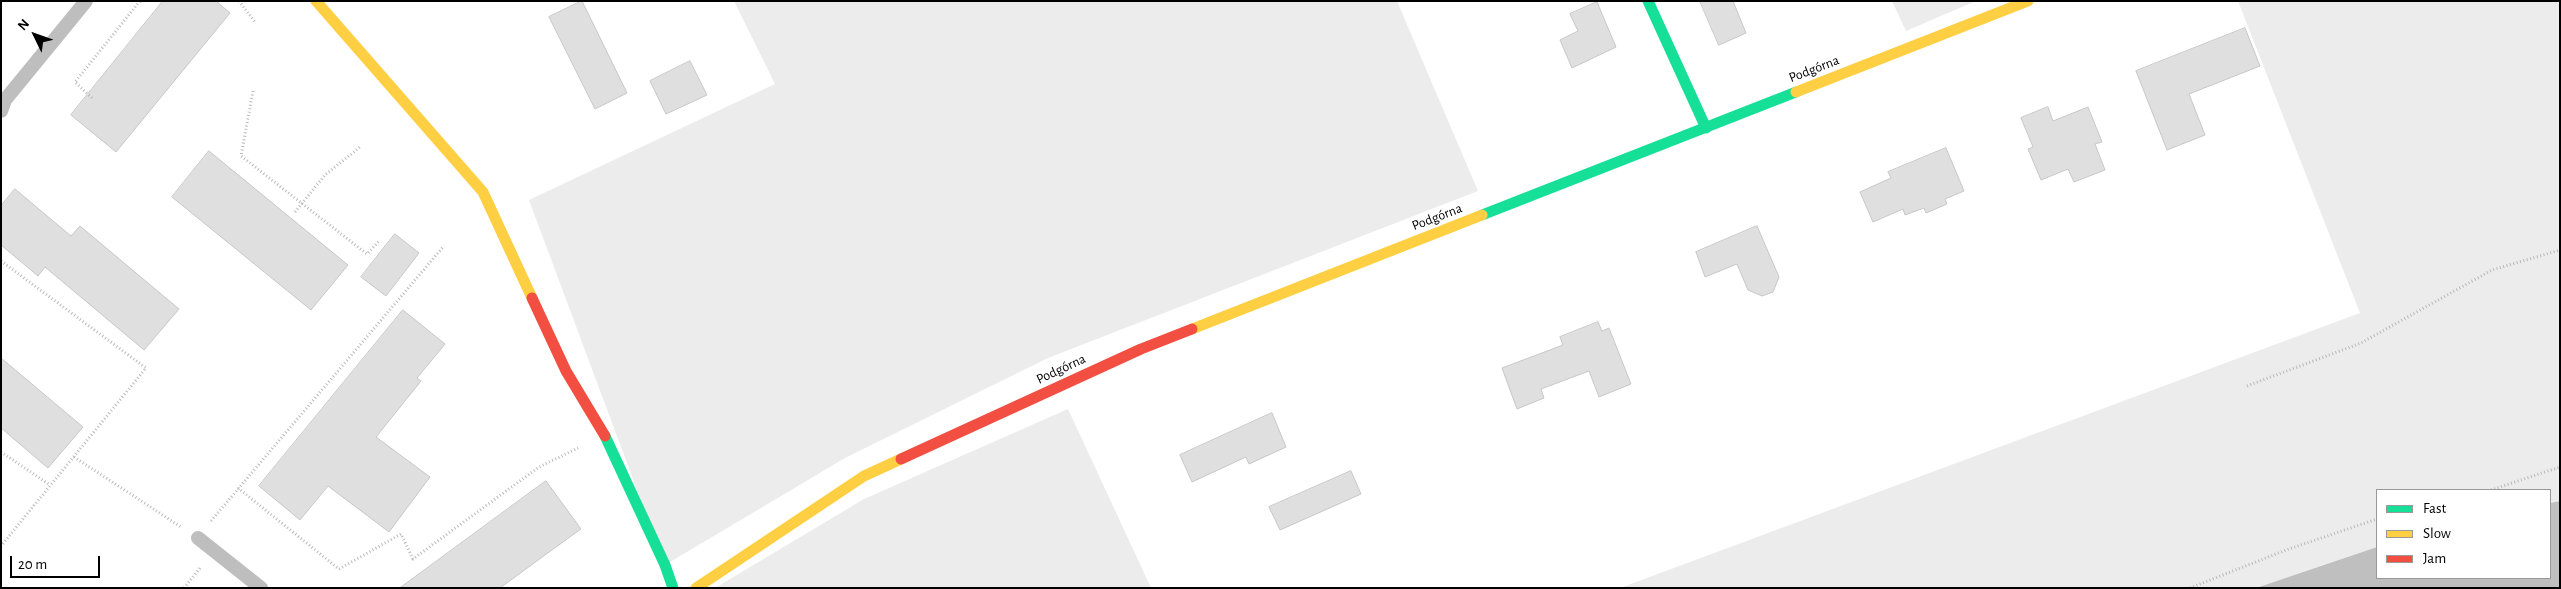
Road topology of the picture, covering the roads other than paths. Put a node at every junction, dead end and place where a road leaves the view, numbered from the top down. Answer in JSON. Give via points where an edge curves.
{"nodes":[{"id":1,"x":86,"y":1,"type":"edge"},
{"id":2,"x":316,"y":1,"type":"edge"},
{"id":3,"x":1648,"y":1,"type":"edge"},
{"id":4,"x":2028,"y":1,"type":"edge"},
{"id":5,"x":3,"y":103,"type":"edge"},
{"id":6,"x":1706,"y":128,"type":"junction"},
{"id":7,"x":198,"y":538,"type":"road end"},
{"id":8,"x":261,"y":588,"type":"edge"},
{"id":9,"x":673,"y":588,"type":"edge"},
{"id":10,"x":696,"y":588,"type":"edge"}],
"edges":[{"from":1,"to":5,"type":"lane"},
{"from":2,"to":9,"type":"street","via":[[483,192],[566,371],[604,435]]},
{"from":3,"to":6,"type":"street"},
{"from":4,"to":6,"type":"street","name":"Podgórna"},
{"from":6,"to":10,"type":"street","name":"Podgórna","via":[[1141,349],[864,476]]},
{"from":7,"to":8,"type":"lane"}]}
